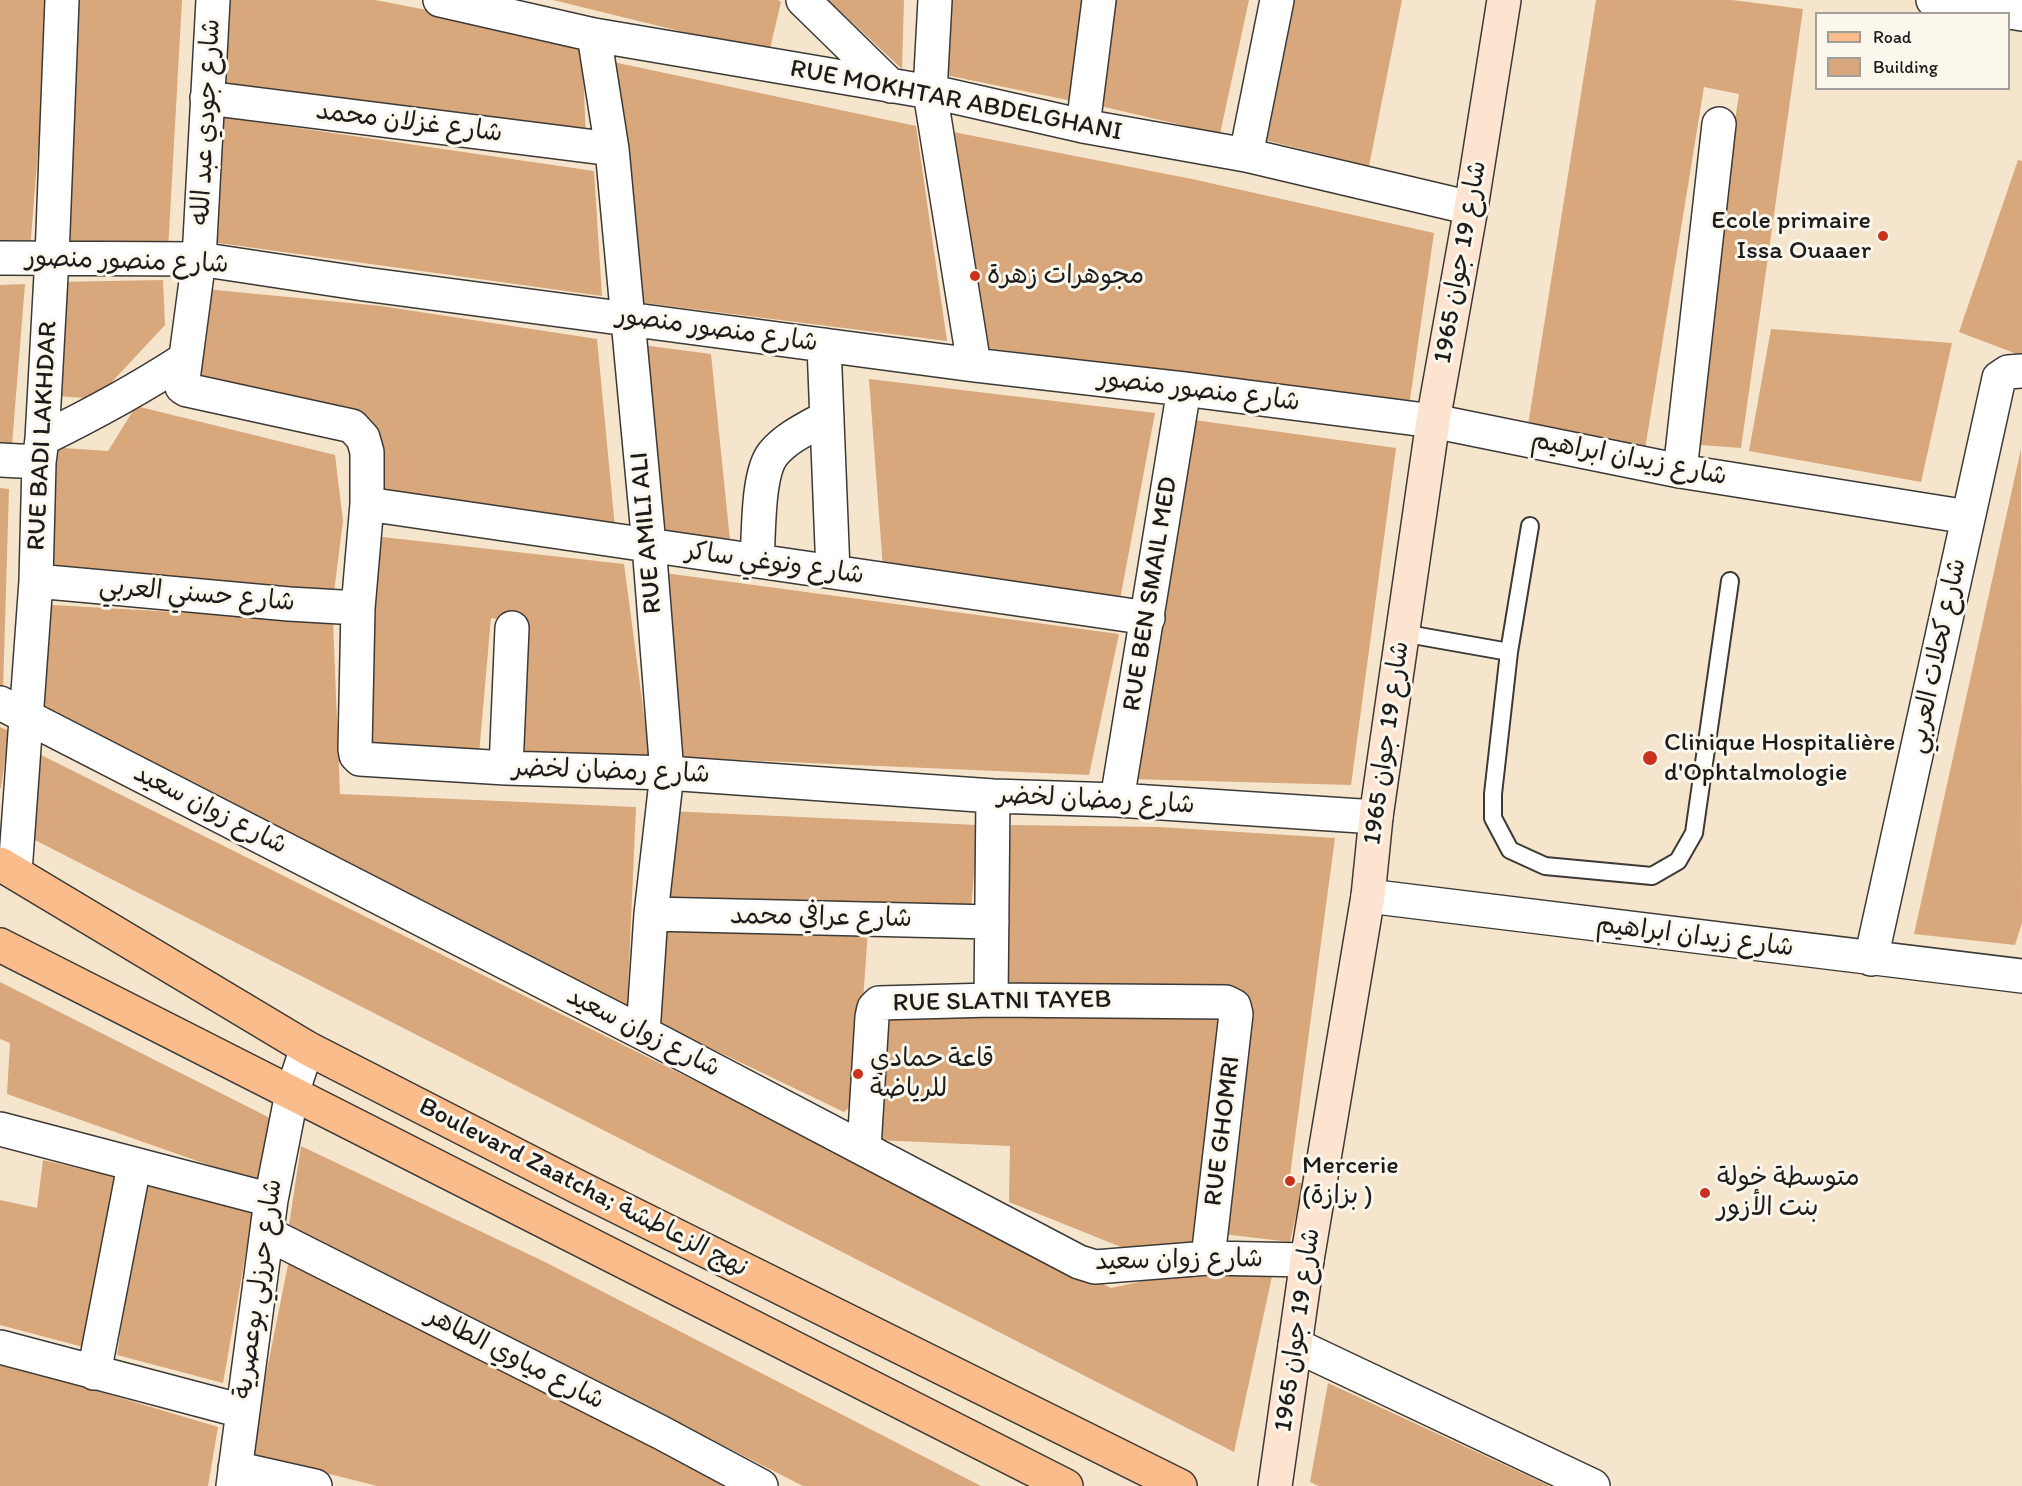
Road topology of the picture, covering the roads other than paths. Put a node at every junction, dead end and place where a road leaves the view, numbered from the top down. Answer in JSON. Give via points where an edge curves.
{"nodes":[{"id":1,"x":62,"y":0,"type":"edge"},
{"id":2,"x":213,"y":0,"type":"edge"},
{"id":3,"x":440,"y":0,"type":"edge"},
{"id":4,"x":803,"y":0,"type":"edge"},
{"id":5,"x":935,"y":0,"type":"edge"},
{"id":6,"x":1099,"y":0,"type":"edge"},
{"id":7,"x":1277,"y":0,"type":"edge"},
{"id":8,"x":1504,"y":0,"type":"edge"},
{"id":9,"x":1933,"y":0,"type":"edge"},
{"id":10,"x":484,"y":4,"type":"edge"},
{"id":11,"x":2009,"y":12,"type":"edge"},
{"id":12,"x":594,"y":35,"type":"junction"},
{"id":13,"x":891,"y":86,"type":"junction"},
{"id":14,"x":930,"y":92,"type":"junction"},
{"id":15,"x":207,"y":98,"type":"junction"},
{"id":16,"x":1719,"y":124,"type":"dead end"},
{"id":17,"x":1083,"y":126,"type":"junction"},
{"id":18,"x":612,"y":149,"type":"junction"},
{"id":19,"x":1246,"y":155,"type":"junction"},
{"id":20,"x":1471,"y":208,"type":"junction"},
{"id":21,"x":52,"y":257,"type":"junction"},
{"id":22,"x":0,"y":258,"type":"edge"},
{"id":23,"x":199,"y":259,"type":"junction"},
{"id":24,"x":627,"y":318,"type":"junction"},
{"id":25,"x":824,"y":345,"type":"junction"},
{"id":26,"x":974,"y":365,"type":"junction"},
{"id":27,"x":2022,"y":371,"type":"edge"},
{"id":28,"x":184,"y":373,"type":"junction"},
{"id":29,"x":1184,"y":388,"type":"junction"},
{"id":30,"x":827,"y":417,"type":"junction"},
{"id":31,"x":1433,"y":421,"type":"junction"},
{"id":32,"x":40,"y":450,"type":"junction"},
{"id":33,"x":0,"y":460,"type":"edge"},
{"id":34,"x":1680,"y":471,"type":"junction"},
{"id":35,"x":367,"y":504,"type":"junction"},
{"id":36,"x":1968,"y":517,"type":"junction"},
{"id":37,"x":1530,"y":526,"type":"dead end"},
{"id":38,"x":649,"y":545,"type":"junction"},
{"id":39,"x":757,"y":561,"type":"junction"},
{"id":40,"x":833,"y":572,"type":"junction"},
{"id":41,"x":36,"y":581,"type":"junction"},
{"id":42,"x":1731,"y":581,"type":"dead end"},
{"id":43,"x":358,"y":608,"type":"junction"},
{"id":44,"x":1148,"y":618,"type":"junction"},
{"id":45,"x":512,"y":628,"type":"dead end"},
{"id":46,"x":1402,"y":633,"type":"junction"},
{"id":47,"x":1509,"y":652,"type":"junction"},
{"id":48,"x":13,"y":709,"type":"edge"},
{"id":49,"x":506,"y":768,"type":"junction"},
{"id":50,"x":667,"y":773,"type":"junction"},
{"id":51,"x":993,"y":795,"type":"junction"},
{"id":52,"x":1117,"y":800,"type":"junction"},
{"id":53,"x":1376,"y":817,"type":"junction"},
{"id":54,"x":8,"y":868,"type":"edge"},
{"id":55,"x":1368,"y":896,"type":"junction"},
{"id":56,"x":651,"y":914,"type":"junction"},
{"id":57,"x":992,"y":922,"type":"junction"},
{"id":58,"x":0,"y":945,"type":"edge"},
{"id":59,"x":1872,"y":959,"type":"junction"},
{"id":60,"x":2022,"y":975,"type":"edge"},
{"id":61,"x":991,"y":1000,"type":"junction"},
{"id":62,"x":1234,"y":1006,"type":"joint"},
{"id":63,"x":643,"y":1033,"type":"junction"},
{"id":64,"x":307,"y":1048,"type":"junction"},
{"id":65,"x":292,"y":1093,"type":"junction"},
{"id":66,"x":0,"y":1129,"type":"edge"},
{"id":67,"x":864,"y":1148,"type":"junction"},
{"id":68,"x":134,"y":1166,"type":"junction"},
{"id":69,"x":271,"y":1200,"type":"junction"},
{"id":70,"x":268,"y":1234,"type":"junction"},
{"id":71,"x":1208,"y":1258,"type":"junction"},
{"id":72,"x":1307,"y":1260,"type":"junction"},
{"id":73,"x":1295,"y":1345,"type":"junction"},
{"id":74,"x":0,"y":1347,"type":"edge"},
{"id":75,"x":94,"y":1373,"type":"junction"},
{"id":76,"x":242,"y":1411,"type":"junction"},
{"id":77,"x":234,"y":1477,"type":"edge"},
{"id":78,"x":315,"y":1486,"type":"edge"},
{"id":79,"x":761,"y":1486,"type":"edge"},
{"id":80,"x":1066,"y":1486,"type":"edge"},
{"id":81,"x":1180,"y":1486,"type":"edge"},
{"id":82,"x":1275,"y":1486,"type":"edge"},
{"id":83,"x":1593,"y":1486,"type":"edge"}],
"edges":[{"from":1,"to":21,"type":"street","name":"RUE BADI LAKHDAR"},
{"from":2,"to":15,"type":"street","name":"شارع جودي عبد الله"},
{"from":3,"to":10,"type":"street","name":"RUE MOKHTAR ABDELGHANI"},
{"from":4,"to":13,"type":"street"},
{"from":5,"to":14,"type":"street"},
{"from":6,"to":17,"type":"street"},
{"from":7,"to":19,"type":"street"},
{"from":8,"to":20,"type":"street","name":"شارع 19 جوان 1965"},
{"from":9,"to":11,"type":"street"},
{"from":10,"to":12,"type":"street","name":"RUE MOKHTAR ABDELGHANI"},
{"from":12,"to":13,"type":"street","name":"RUE MOKHTAR ABDELGHANI"},
{"from":12,"to":18,"type":"street","name":"RUE AMILI ALI"},
{"from":13,"to":14,"type":"street","name":"RUE MOKHTAR ABDELGHANI"},
{"from":14,"to":17,"type":"street","name":"RUE MOKHTAR ABDELGHANI"},
{"from":14,"to":26,"type":"street"},
{"from":15,"to":18,"type":"street","name":"شارع غزلان محمد"},
{"from":15,"to":23,"type":"street","name":"شارع جودي عبد الله"},
{"from":16,"to":34,"type":"street"},
{"from":17,"to":19,"type":"street","name":"RUE MOKHTAR ABDELGHANI"},
{"from":18,"to":24,"type":"street","name":"RUE AMILI ALI"},
{"from":19,"to":20,"type":"street","name":"RUE MOKHTAR ABDELGHANI"},
{"from":20,"to":31,"type":"street","name":"شارع 19 جوان 1965"},
{"from":21,"to":22,"type":"street","name":"شارع منصور منصور"},
{"from":21,"to":23,"type":"street","name":"شارع منصور منصور"},
{"from":21,"to":32,"type":"street","name":"RUE BADI LAKHDAR"},
{"from":23,"to":24,"type":"street","name":"شارع منصور منصور"},
{"from":23,"to":28,"type":"street","name":"شارع جودي عبد الله"},
{"from":24,"to":25,"type":"street","name":"شارع منصور منصور"},
{"from":24,"to":38,"type":"street","name":"RUE AMILI ALI"},
{"from":25,"to":26,"type":"street","name":"شارع منصور منصور"},
{"from":25,"to":30,"type":"street"},
{"from":26,"to":29,"type":"street","name":"شارع منصور منصور"},
{"from":27,"to":36,"type":"street","name":"شارع كحلات العربي","via":[[2008,372],[1999,378]]},
{"from":28,"to":32,"type":"street","via":[[142,387]]},
{"from":28,"to":35,"type":"street","name":"شارع رمضان لخضر","via":[[187,390],[352,426],[363,438],[367,452]]},
{"from":29,"to":31,"type":"street","name":"شارع منصور منصور"},
{"from":29,"to":44,"type":"street","name":"RUE BEN SMAIL MED"},
{"from":30,"to":39,"type":"street","via":[[789,439],[771,456],[763,478]]},
{"from":30,"to":40,"type":"street"},
{"from":31,"to":34,"type":"street","name":"شارع زيدان ابراهيم"},
{"from":31,"to":46,"type":"street","name":"شارع 19 جوان 1965"},
{"from":32,"to":33,"type":"street"},
{"from":32,"to":41,"type":"street","name":"RUE BADI LAKHDAR"},
{"from":34,"to":36,"type":"street","name":"شارع زيدان ابراهيم"},
{"from":35,"to":38,"type":"street","name":"شارع ونوغي ساكر"},
{"from":35,"to":43,"type":"street","name":"شارع رمضان لخضر"},
{"from":36,"to":59,"type":"street","name":"شارع كحلات العربي"},
{"from":37,"to":47,"type":"lane"},
{"from":38,"to":39,"type":"street","name":"شارع ونوغي ساكر"},
{"from":38,"to":50,"type":"street","name":"RUE AMILI ALI"},
{"from":39,"to":40,"type":"street","name":"شارع ونوغي ساكر"},
{"from":40,"to":44,"type":"street","name":"شارع ونوغي ساكر"},
{"from":41,"to":43,"type":"street","name":"شارع حسني العربي"},
{"from":41,"to":48,"type":"street","name":"RUE BADI LAKHDAR"},
{"from":42,"to":47,"type":"lane","via":[[1694,833],[1678,861],[1652,876],[1545,866],[1510,850],[1493,818]]},
{"from":43,"to":49,"type":"street","name":"شارع رمضان لخضر","via":[[356,755],[360,759]]},
{"from":44,"to":52,"type":"street","name":"RUE BEN SMAIL MED"},
{"from":45,"to":49,"type":"street"},
{"from":46,"to":47,"type":"lane"},
{"from":46,"to":53,"type":"street","name":"شارع 19 جوان 1965"},
{"from":48,"to":54,"type":"street","name":"RUE BADI LAKHDAR"},
{"from":48,"to":63,"type":"street","name":"شارع زوان سعيد"},
{"from":49,"to":50,"type":"street","name":"شارع رمضان لخضر"},
{"from":50,"to":51,"type":"street","name":"شارع رمضان لخضر"},
{"from":50,"to":56,"type":"street","name":"RUE AMILI ALI"},
{"from":51,"to":52,"type":"street","name":"شارع رمضان لخضر"},
{"from":51,"to":57,"type":"street"},
{"from":52,"to":53,"type":"street","name":"شارع رمضان لخضر"},
{"from":53,"to":55,"type":"street","name":"شارع 19 جوان 1965"},
{"from":54,"to":64,"type":"main road","name":"Boulevard Zaatcha; نهج الزعاطشة"},
{"from":55,"to":59,"type":"street","name":"شارع زيدان ابراهيم"},
{"from":55,"to":72,"type":"street","name":"شارع 19 جوان 1965"},
{"from":56,"to":57,"type":"street","name":"شارع عرافي محمد"},
{"from":56,"to":63,"type":"street","name":"RUE AMILI ALI"},
{"from":57,"to":61,"type":"street"},
{"from":58,"to":65,"type":"main road","name":"Boulevard Zaatcha; نهج الزعاطشة"},
{"from":59,"to":60,"type":"street","name":"شارع زيدان ابراهيم"},
{"from":61,"to":62,"type":"street","name":"RUE SLATNI TAYEB","via":[[1226,1002]]},
{"from":61,"to":67,"type":"street","name":"RUE SLATNI TAYEB","via":[[879,1003],[874,1008]]},
{"from":62,"to":71,"type":"street","name":"RUE GHOMRI"},
{"from":63,"to":67,"type":"street","name":"شارع زوان سعيد"},
{"from":64,"to":65,"type":"street","name":"شارع حرزلي بوعصرية"},
{"from":64,"to":81,"type":"main road","name":"Boulevard Zaatcha; نهج الزعاطشة"},
{"from":65,"to":69,"type":"street","name":"شارع حرزلي بوعصرية"},
{"from":65,"to":80,"type":"main road","name":"Boulevard Zaatcha; نهج الزعاطشة"},
{"from":66,"to":68,"type":"street"},
{"from":67,"to":71,"type":"street","name":"شارع زوان سعيد","via":[[1079,1262],[1095,1267]]},
{"from":68,"to":69,"type":"street"},
{"from":68,"to":75,"type":"street"},
{"from":69,"to":70,"type":"street","name":"شارع حرزلي بوعصرية"},
{"from":70,"to":76,"type":"street","name":"شارع حرزلي بوعصرية"},
{"from":70,"to":79,"type":"street","name":"شارع مياوي الطاهر"},
{"from":71,"to":72,"type":"street","name":"شارع زوان سعيد"},
{"from":72,"to":73,"type":"street","name":"شارع 19 جوان 1965"},
{"from":73,"to":82,"type":"street","name":"شارع 19 جوان 1965"},
{"from":73,"to":83,"type":"street"},
{"from":74,"to":75,"type":"street"},
{"from":75,"to":76,"type":"street"},
{"from":76,"to":77,"type":"street","name":"شارع حرزلي بوعصرية"},
{"from":77,"to":78,"type":"street"}]}
